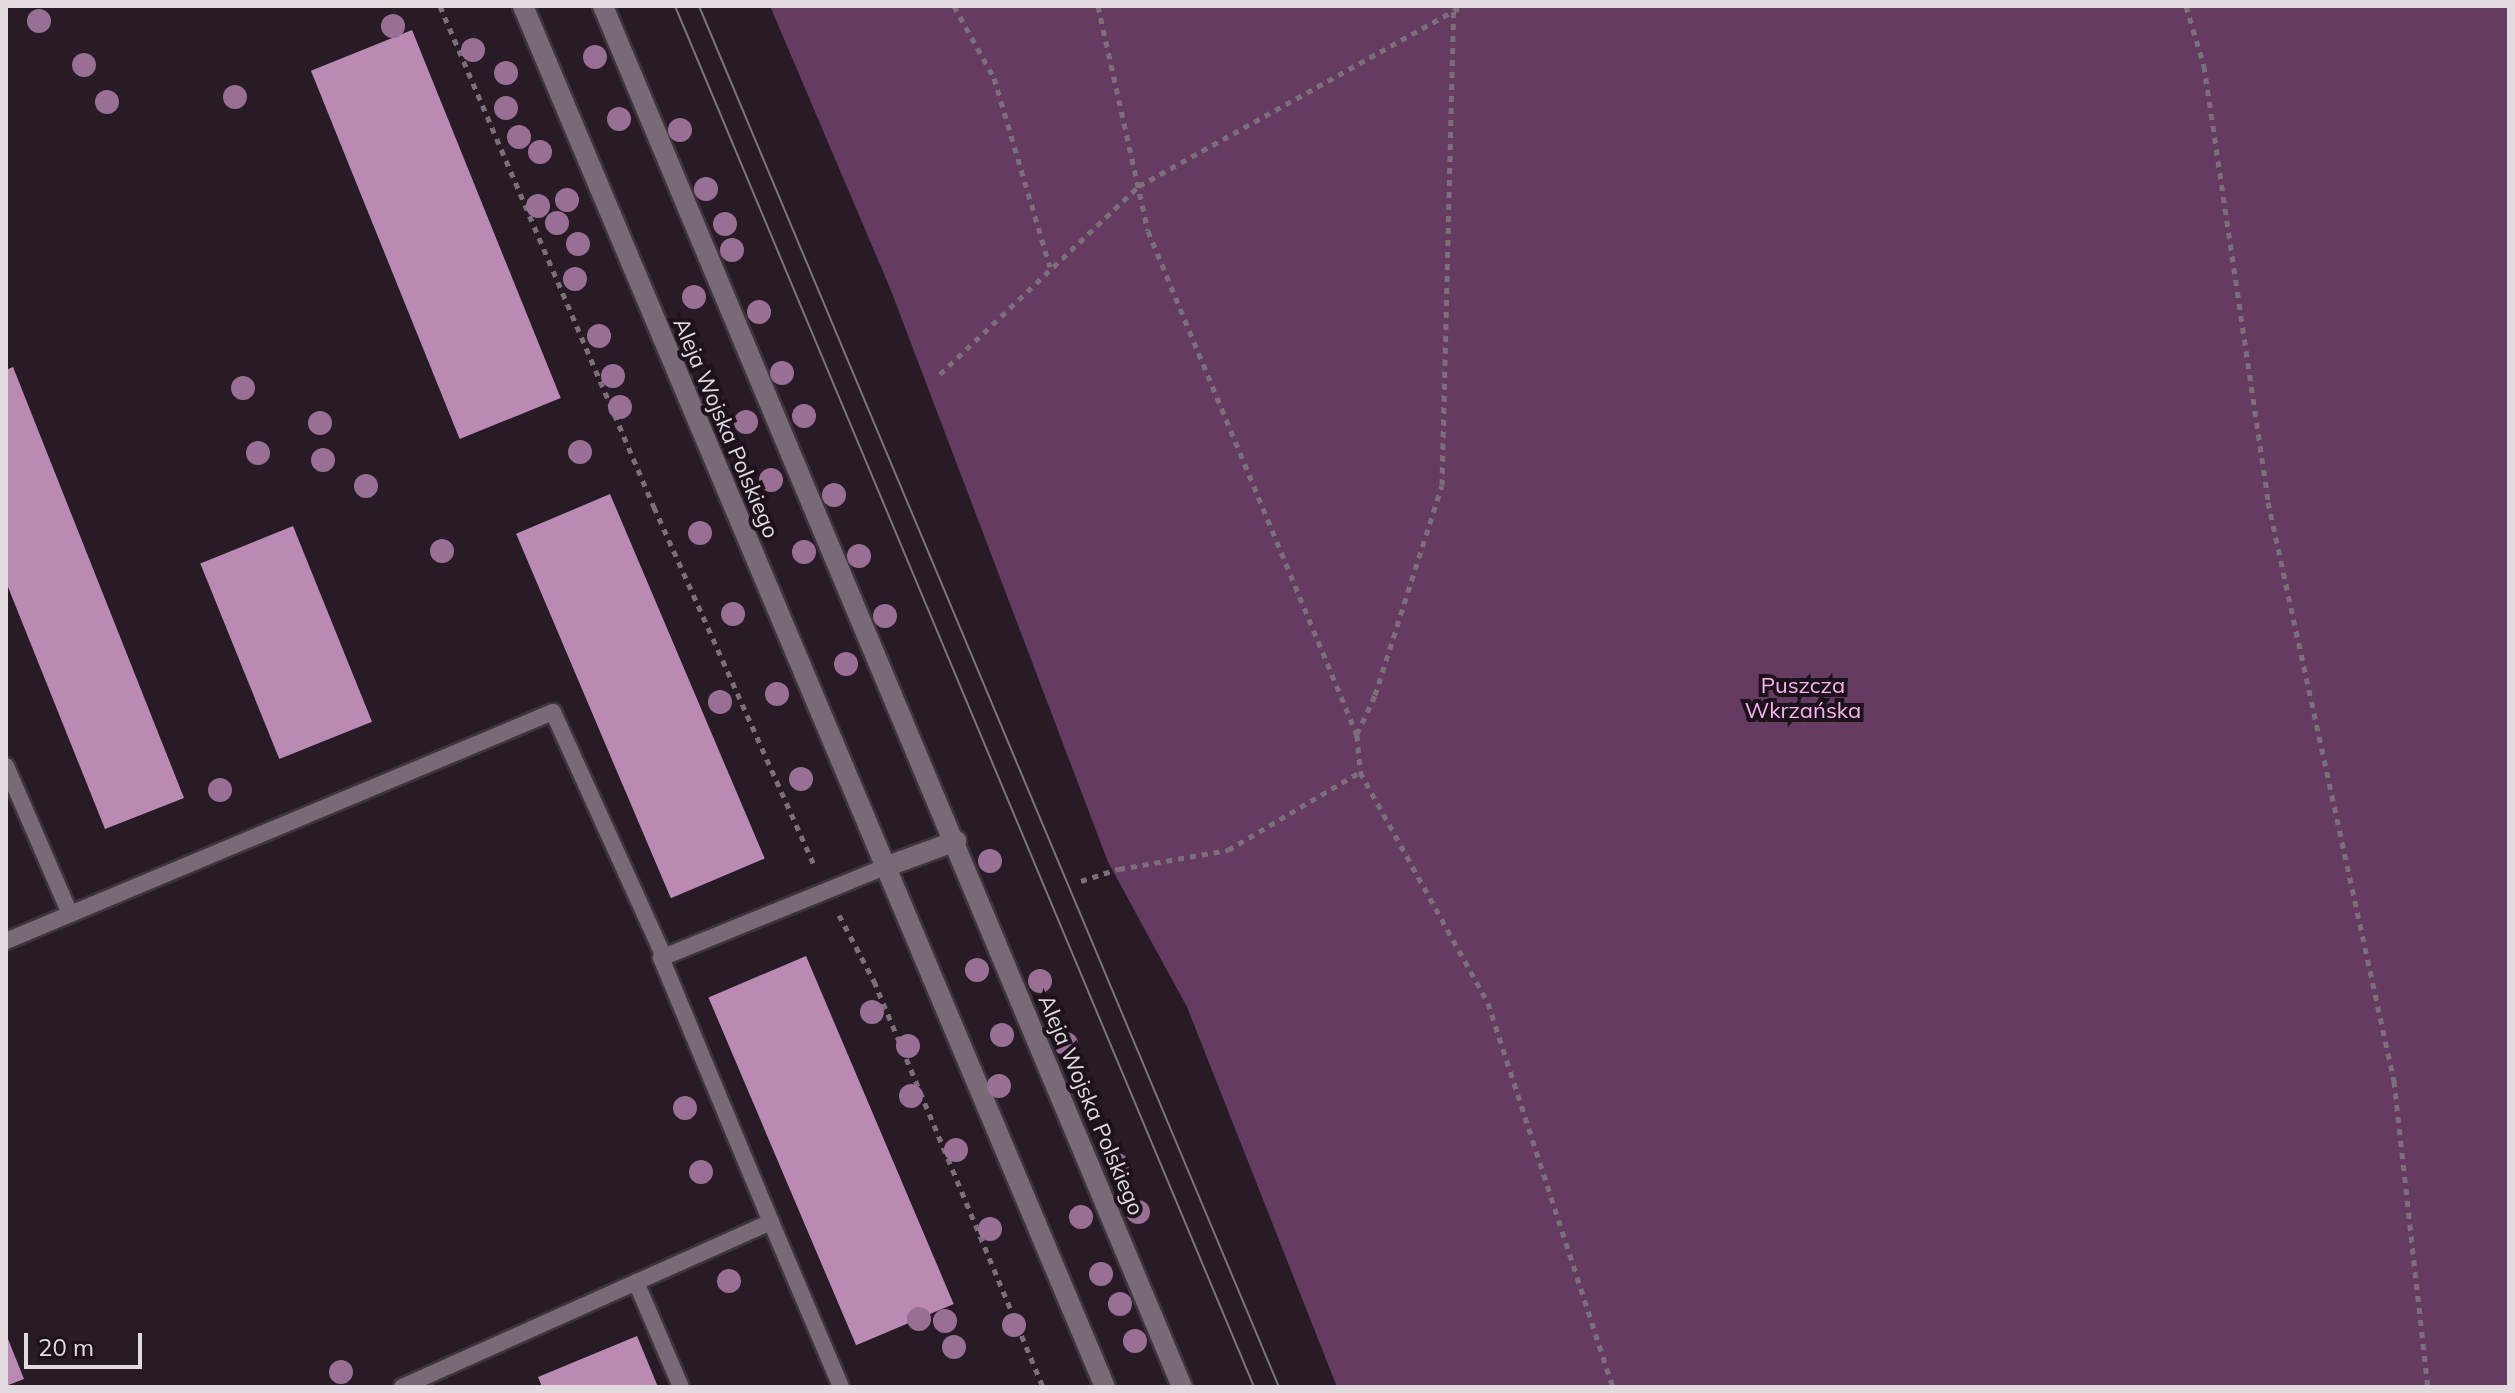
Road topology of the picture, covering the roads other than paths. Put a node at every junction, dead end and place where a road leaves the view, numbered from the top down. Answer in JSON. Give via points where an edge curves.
{"nodes":[{"id":1,"x":523,"y":6,"type":"edge"},
{"id":2,"x":603,"y":6,"type":"edge"},
{"id":3,"x":6,"y":766,"type":"edge"},
{"id":4,"x":956,"y":841,"type":"junction"},
{"id":5,"x":885,"y":867,"type":"junction"},
{"id":6,"x":70,"y":914,"type":"junction"},
{"id":7,"x":6,"y":941,"type":"edge"},
{"id":8,"x":664,"y":957,"type":"junction"},
{"id":9,"x":771,"y":1222,"type":"junction"},
{"id":10,"x":636,"y":1282,"type":"junction"},
{"id":11,"x":402,"y":1387,"type":"edge"},
{"id":12,"x":681,"y":1387,"type":"edge"},
{"id":13,"x":841,"y":1387,"type":"edge"},
{"id":14,"x":1105,"y":1387,"type":"edge"},
{"id":15,"x":1182,"y":1387,"type":"edge"}],
"edges":[{"from":1,"to":5,"type":"main road","name":"Aleja Wojska Polskiego"},
{"from":2,"to":4,"type":"main road","name":"Aleja Wojska Polskiego"},
{"from":3,"to":6,"type":"lane"},
{"from":4,"to":5,"type":"main road"},
{"from":4,"to":15,"type":"main road","name":"Aleja Wojska Polskiego"},
{"from":5,"to":8,"type":"lane"},
{"from":5,"to":14,"type":"main road","name":"Aleja Wojska Polskiego"},
{"from":6,"to":7,"type":"lane"},
{"from":6,"to":8,"type":"lane","via":[[553,712]]},
{"from":8,"to":9,"type":"lane"},
{"from":9,"to":10,"type":"lane"},
{"from":9,"to":13,"type":"lane"},
{"from":10,"to":11,"type":"lane"},
{"from":10,"to":12,"type":"lane"}]}
